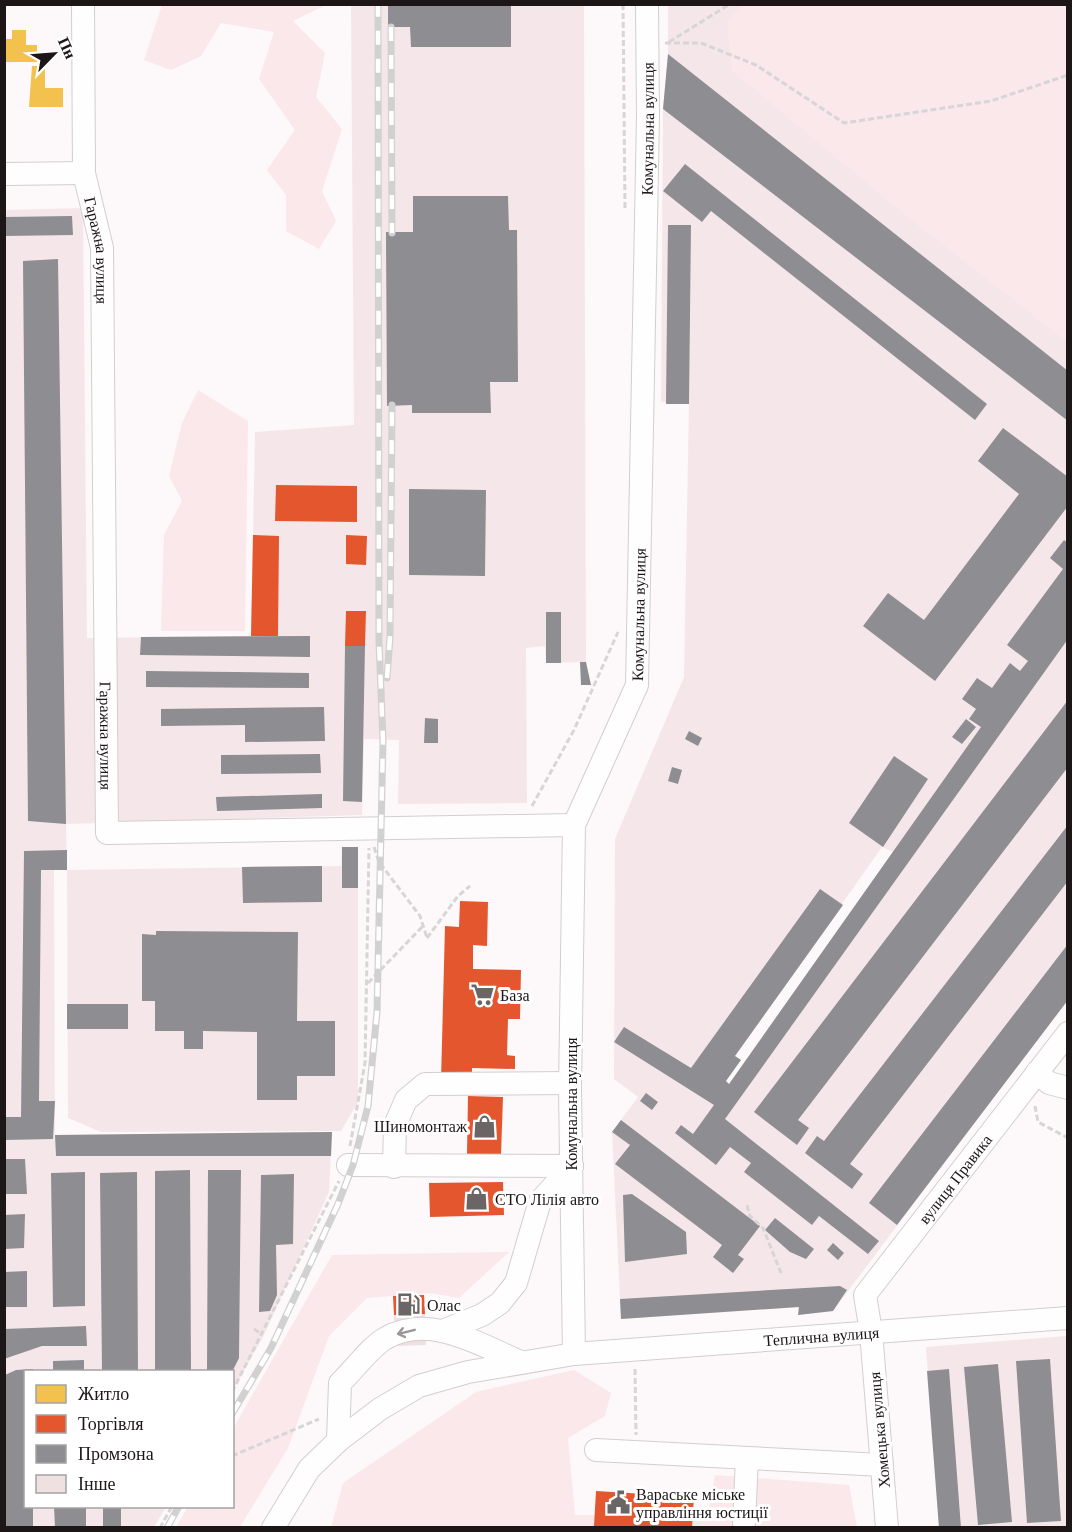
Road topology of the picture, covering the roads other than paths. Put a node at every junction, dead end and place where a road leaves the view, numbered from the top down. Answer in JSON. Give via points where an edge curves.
{"nodes":[{"id":1,"x":83,"y":4,"type":"edge"},
{"id":2,"x":647,"y":4,"type":"edge"},
{"id":3,"x":84,"y":173,"type":"junction"},
{"id":4,"x":4,"y":174,"type":"edge"},
{"id":5,"x":574,"y":825,"type":"junction"},
{"id":6,"x":1068,"y":1033,"type":"edge"},
{"id":7,"x":1038,"y":1072,"type":"junction"},
{"id":8,"x":570,"y":1083,"type":"junction"},
{"id":9,"x":1068,"y":1088,"type":"edge"},
{"id":10,"x":346,"y":1163,"type":"road end"},
{"id":11,"x":572,"y":1166,"type":"junction"},
{"id":12,"x":394,"y":1167,"type":"junction"},
{"id":13,"x":1068,"y":1318,"type":"edge"},
{"id":14,"x":445,"y":1330,"type":"junction"},
{"id":15,"x":871,"y":1332,"type":"junction"},
{"id":16,"x":574,"y":1354,"type":"junction"},
{"id":17,"x":521,"y":1362,"type":"junction"},
{"id":18,"x":338,"y":1441,"type":"junction"},
{"id":19,"x":596,"y":1450,"type":"dead end"},
{"id":20,"x":747,"y":1458,"type":"junction"},
{"id":21,"x":882,"y":1465,"type":"junction"},
{"id":22,"x":744,"y":1523,"type":"dead end"},
{"id":23,"x":273,"y":1527,"type":"edge"},
{"id":24,"x":887,"y":1527,"type":"edge"}],
"edges":[{"from":1,"to":3,"type":"street"},
{"from":2,"to":5,"type":"street","name":"Комунальна вулиця","via":[[658,43],[638,685]]},
{"from":3,"to":4,"type":"street"},
{"from":3,"to":5,"type":"street","name":"Гаражна вулиця","via":[[102,248],[107,833]]},
{"from":5,"to":8,"type":"street","name":"Комунальна вулиця"},
{"from":6,"to":7,"type":"street","name":"вулиця Правика"},
{"from":7,"to":9,"type":"street","via":[[1049,1083]]},
{"from":7,"to":15,"type":"street","name":"вулиця Правика","via":[[865,1295]]},
{"from":8,"to":11,"type":"street","name":"Комунальна вулиця"},
{"from":8,"to":12,"type":"street","via":[[425,1084],[406,1100],[395,1125]]},
{"from":10,"to":12,"type":"street"},
{"from":11,"to":12,"type":"street"},
{"from":11,"to":14,"type":"street","via":[[540,1201],[516,1283],[500,1303]]},
{"from":11,"to":16,"type":"street","name":"Комунальна вулиця"},
{"from":13,"to":15,"type":"street","name":"Теплична вулиця"},
{"from":14,"to":17,"type":"street"},
{"from":14,"to":18,"type":"street","one_way":true,"via":[[412,1330],[385,1338],[340,1383]]},
{"from":15,"to":16,"type":"street","name":"Теплична вулиця"},
{"from":15,"to":21,"type":"street","name":"Хомецька вулиця"},
{"from":16,"to":17,"type":"street","name":"Теплична вулиця"},
{"from":17,"to":18,"type":"street","name":"Теплична вулиця","via":[[419,1386]]},
{"from":18,"to":23,"type":"street","name":"Теплична вулиця","via":[[309,1469]]},
{"from":19,"to":20,"type":"street"},
{"from":20,"to":21,"type":"street"},
{"from":20,"to":22,"type":"street"},
{"from":21,"to":24,"type":"street","name":"Хомецька вулиця"}]}
